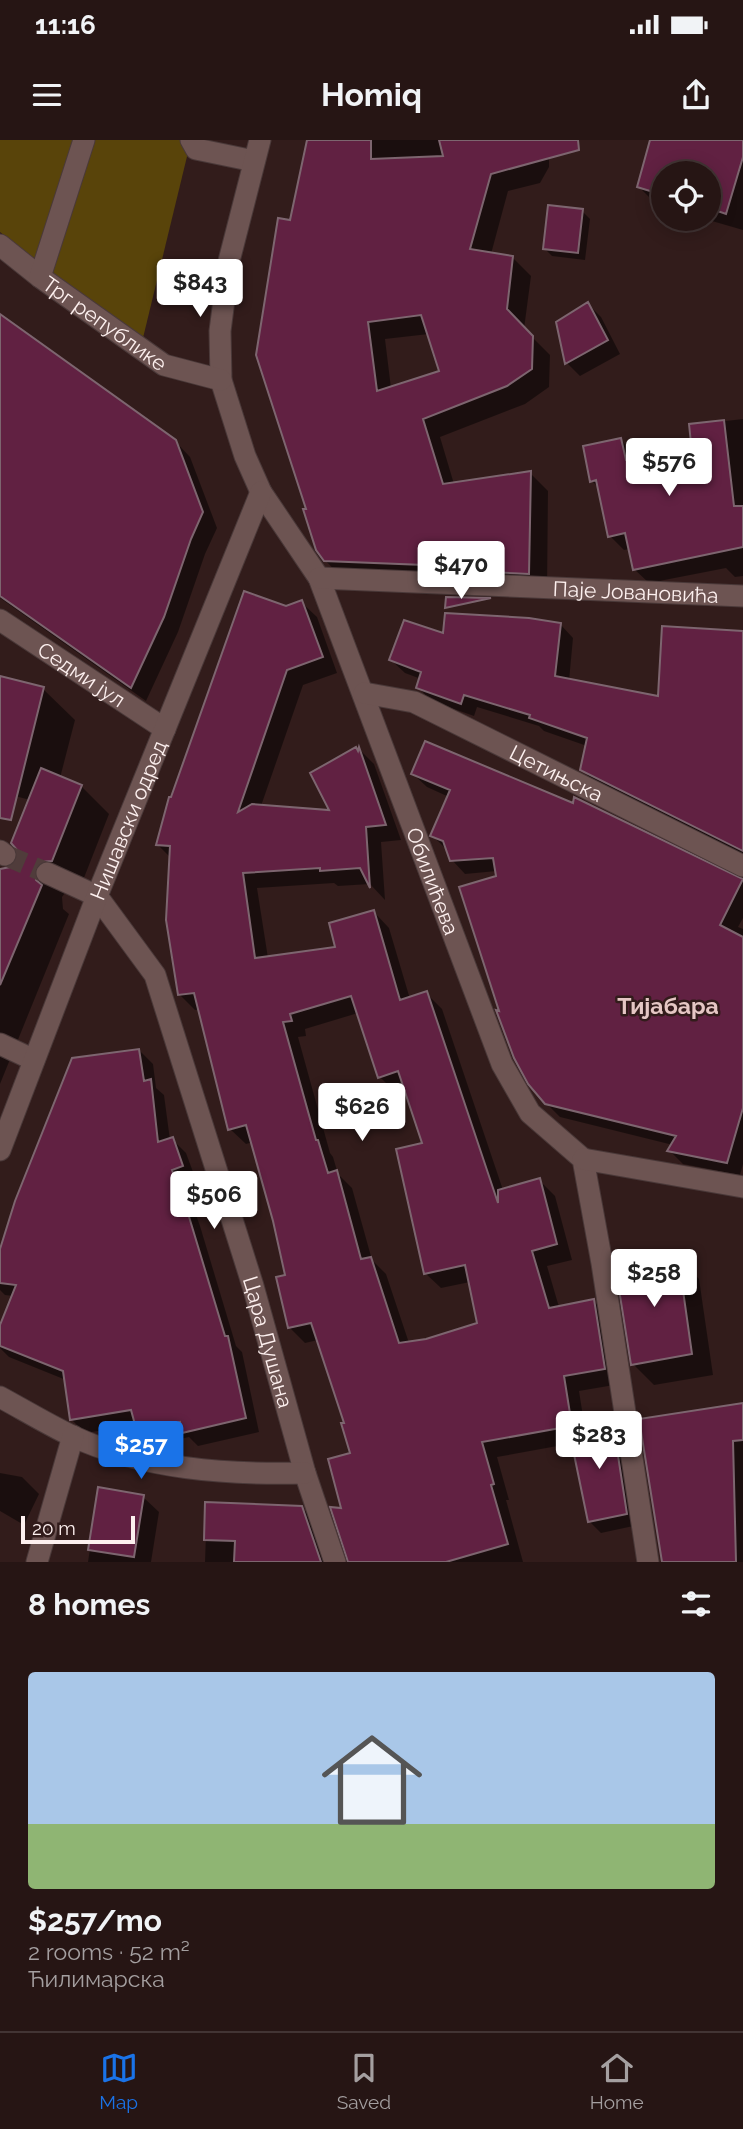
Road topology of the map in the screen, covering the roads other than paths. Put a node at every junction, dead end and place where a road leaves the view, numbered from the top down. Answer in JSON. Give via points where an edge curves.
{"nodes":[{"id":1,"x":84,"y":140,"type":"edge"},
{"id":2,"x":191,"y":140,"type":"edge"},
{"id":3,"x":260,"y":140,"type":"edge"},
{"id":4,"x":254,"y":161,"type":"junction"},
{"id":5,"x":0,"y":245,"type":"edge"},
{"id":6,"x":40,"y":277,"type":"junction"},
{"id":7,"x":220,"y":380,"type":"junction"},
{"id":8,"x":261,"y":492,"type":"junction"},
{"id":9,"x":319,"y":579,"type":"junction"},
{"id":10,"x":743,"y":596,"type":"edge"},
{"id":11,"x":0,"y":621,"type":"edge"},
{"id":12,"x":364,"y":693,"type":"junction"},
{"id":13,"x":165,"y":729,"type":"junction"},
{"id":14,"x":743,"y":866,"type":"edge"},
{"id":15,"x":47,"y":873,"type":"tunnel mouth"},
{"id":16,"x":97,"y":896,"type":"junction"},
{"id":17,"x":0,"y":1044,"type":"edge"},
{"id":18,"x":34,"y":1060,"type":"junction"},
{"id":19,"x":0,"y":1150,"type":"edge"},
{"id":20,"x":583,"y":1159,"type":"junction"},
{"id":21,"x":743,"y":1187,"type":"edge"},
{"id":22,"x":0,"y":1397,"type":"edge"},
{"id":23,"x":73,"y":1436,"type":"junction"},
{"id":24,"x":305,"y":1473,"type":"junction"},
{"id":25,"x":37,"y":1562,"type":"edge"},
{"id":26,"x":335,"y":1562,"type":"edge"},
{"id":27,"x":648,"y":1562,"type":"edge"}],
"edges":[{"from":1,"to":6,"type":"street"},
{"from":2,"to":4,"type":"street","via":[[196,149]]},
{"from":3,"to":4,"type":"street"},
{"from":4,"to":7,"type":"street","via":[[229,261],[220,331]]},
{"from":5,"to":6,"type":"street","name":"Трг републике"},
{"from":6,"to":7,"type":"street","name":"Трг републике","via":[[164,365]]},
{"from":7,"to":8,"type":"street"},
{"from":8,"to":9,"type":"street"},
{"from":8,"to":13,"type":"street","name":"Нишавски одред"},
{"from":9,"to":10,"type":"street","name":"Паје Јовановића"},
{"from":9,"to":12,"type":"street","name":"Обилићева"},
{"from":11,"to":13,"type":"street","name":"Седми јул"},
{"from":12,"to":14,"type":"street","name":"Цетињска","via":[[414,702]]},
{"from":12,"to":20,"type":"street","name":"Обилићева","via":[[502,1064],[530,1113]]},
{"from":13,"to":16,"type":"street","name":"Нишавски одред"},
{"from":15,"to":16,"type":"street"},
{"from":16,"to":18,"type":"street","name":"Нишавски одред"},
{"from":16,"to":24,"type":"street","name":"Цара Душана","via":[[155,975],[253,1286]]},
{"from":17,"to":18,"type":"street"},
{"from":18,"to":19,"type":"street","name":"Нишавски одред"},
{"from":20,"to":21,"type":"street"},
{"from":20,"to":27,"type":"street"},
{"from":22,"to":23,"type":"street"},
{"from":23,"to":24,"type":"street","via":[[144,1460],[247,1474]]},
{"from":23,"to":25,"type":"street"},
{"from":24,"to":26,"type":"street","name":"Цара Душана"}]}
